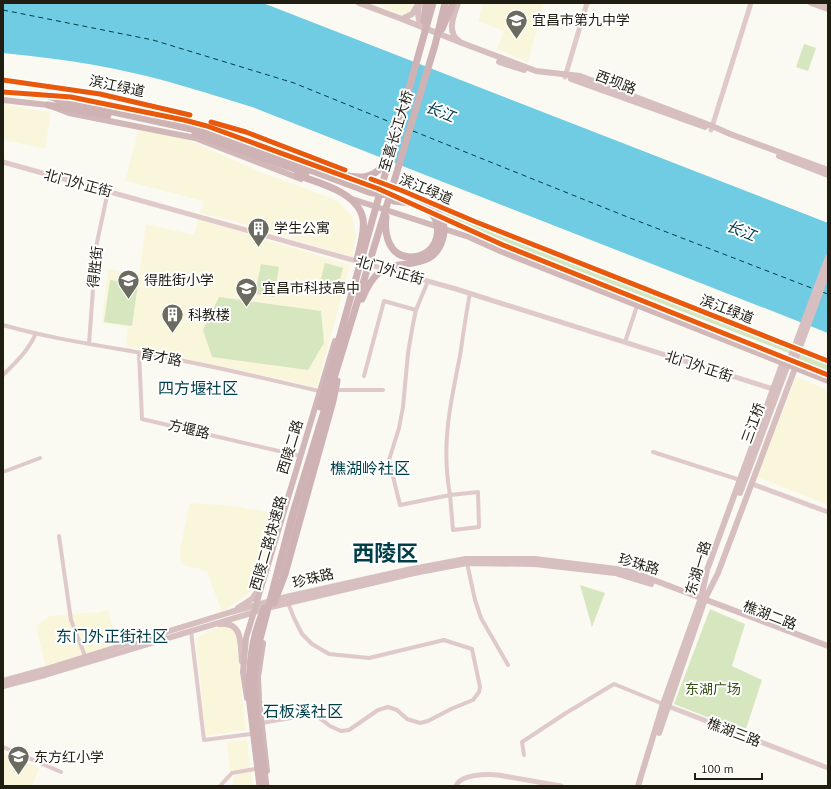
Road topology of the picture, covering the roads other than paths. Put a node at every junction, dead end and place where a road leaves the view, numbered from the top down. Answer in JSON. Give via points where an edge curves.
{"nodes":[{"id":1,"x":359,"y":3,"type":"edge"},
{"id":2,"x":419,"y":3,"type":"edge"},
{"id":3,"x":426,"y":3,"type":"edge"},
{"id":4,"x":432,"y":3,"type":"edge"},
{"id":5,"x":445,"y":3,"type":"edge"},
{"id":6,"x":451,"y":3,"type":"edge"},
{"id":7,"x":458,"y":3,"type":"edge"},
{"id":8,"x":587,"y":3,"type":"edge"},
{"id":9,"x":751,"y":3,"type":"edge"},
{"id":10,"x":811,"y":3,"type":"edge"},
{"id":11,"x":825,"y":3,"type":"edge"},
{"id":12,"x":828,"y":4,"type":"edge"},
{"id":13,"x":828,"y":9,"type":"edge"},
{"id":14,"x":395,"y":17,"type":"junction"},
{"id":15,"x":402,"y":19,"type":"junction"},
{"id":16,"x":452,"y":22,"type":"junction"},
{"id":17,"x":425,"y":29,"type":"junction"},
{"id":18,"x":443,"y":38,"type":"junction"},
{"id":19,"x":422,"y":42,"type":"junction"},
{"id":20,"x":462,"y":43,"type":"junction"},
{"id":21,"x":434,"y":45,"type":"junction"},
{"id":22,"x":566,"y":76,"type":"junction"},
{"id":23,"x":3,"y":92,"type":"edge"},
{"id":24,"x":47,"y":95,"type":"junction"},
{"id":25,"x":3,"y":100,"type":"edge"},
{"id":26,"x":48,"y":105,"type":"junction"},
{"id":27,"x":711,"y":128,"type":"junction"},
{"id":28,"x":213,"y":137,"type":"junction"},
{"id":29,"x":394,"y":143,"type":"junction"},
{"id":30,"x":3,"y":162,"type":"edge"},
{"id":31,"x":827,"y":170,"type":"edge"},
{"id":32,"x":379,"y":189,"type":"junction"},
{"id":33,"x":108,"y":191,"type":"junction"},
{"id":34,"x":389,"y":198,"type":"junction"},
{"id":35,"x":374,"y":206,"type":"junction"},
{"id":36,"x":387,"y":211,"type":"junction"},
{"id":37,"x":828,"y":257,"type":"edge"},
{"id":38,"x":359,"y":261,"type":"junction"},
{"id":39,"x":370,"y":265,"type":"junction"},
{"id":40,"x":828,"y":271,"type":"edge"},
{"id":41,"x":428,"y":281,"type":"junction"},
{"id":42,"x":470,"y":293,"type":"junction"},
{"id":43,"x":637,"y":306,"type":"junction"},
{"id":44,"x":416,"y":310,"type":"junction"},
{"id":45,"x":347,"y":312,"type":"junction"},
{"id":46,"x":3,"y":326,"type":"edge"},
{"id":47,"x":36,"y":333,"type":"junction"},
{"id":48,"x":347,"y":334,"type":"junction"},
{"id":49,"x":625,"y":342,"type":"junction"},
{"id":50,"x":89,"y":344,"type":"junction"},
{"id":51,"x":139,"y":353,"type":"junction"},
{"id":52,"x":784,"y":361,"type":"junction"},
{"id":53,"x":796,"y":365,"type":"junction"},
{"id":54,"x":3,"y":375,"type":"edge"},
{"id":55,"x":828,"y":375,"type":"edge"},
{"id":56,"x":338,"y":376,"type":"joint"},
{"id":57,"x":364,"y":376,"type":"dead end"},
{"id":58,"x":828,"y":381,"type":"edge"},
{"id":59,"x":773,"y":389,"type":"junction"},
{"id":60,"x":335,"y":390,"type":"junction"},
{"id":61,"x":383,"y":390,"type":"dead end"},
{"id":62,"x":320,"y":391,"type":"junction"},
{"id":63,"x":653,"y":452,"type":"dead end"},
{"id":64,"x":300,"y":456,"type":"junction"},
{"id":65,"x":40,"y":458,"type":"dead end"},
{"id":66,"x":3,"y":472,"type":"edge"},
{"id":67,"x":740,"y":480,"type":"junction"},
{"id":68,"x":752,"y":484,"type":"junction"},
{"id":69,"x":450,"y":495,"type":"junction"},
{"id":70,"x":828,"y":512,"type":"edge"},
{"id":71,"x":59,"y":536,"type":"dead end"},
{"id":72,"x":467,"y":563,"type":"junction"},
{"id":73,"x":261,"y":586,"type":"junction"},
{"id":74,"x":703,"y":600,"type":"junction"},
{"id":75,"x":288,"y":603,"type":"junction"},
{"id":76,"x":272,"y":604,"type":"junction"},
{"id":77,"x":254,"y":609,"type":"junction"},
{"id":78,"x":231,"y":612,"type":"junction"},
{"id":79,"x":264,"y":625,"type":"junction"},
{"id":80,"x":202,"y":627,"type":"junction"},
{"id":81,"x":191,"y":630,"type":"junction"},
{"id":82,"x":828,"y":646,"type":"edge"},
{"id":83,"x":828,"y":650,"type":"edge"},
{"id":84,"x":85,"y":656,"type":"junction"},
{"id":85,"x":508,"y":665,"type":"dead end"},
{"id":86,"x":243,"y":672,"type":"junction"},
{"id":87,"x":3,"y":680,"type":"edge"},
{"id":88,"x":3,"y":686,"type":"edge"},
{"id":89,"x":666,"y":705,"type":"junction"},
{"id":90,"x":262,"y":723,"type":"junction"},
{"id":91,"x":251,"y":734,"type":"junction"},
{"id":92,"x":3,"y":747,"type":"edge"},
{"id":93,"x":524,"y":755,"type":"dead end"},
{"id":94,"x":828,"y":768,"type":"edge"},
{"id":95,"x":255,"y":769,"type":"junction"},
{"id":96,"x":61,"y":772,"type":"dead end"},
{"id":97,"x":220,"y":786,"type":"edge"},
{"id":98,"x":259,"y":786,"type":"edge"},
{"id":99,"x":266,"y":786,"type":"edge"},
{"id":100,"x":269,"y":786,"type":"edge"},
{"id":101,"x":456,"y":786,"type":"edge"},
{"id":102,"x":561,"y":786,"type":"edge"},
{"id":103,"x":638,"y":786,"type":"edge"},
{"id":104,"x":643,"y":786,"type":"edge"}],
"edges":[{"from":1,"to":14,"type":"main road","name":"西坝路"},
{"from":2,"to":15,"type":"main road","via":[[412,14]]},
{"from":2,"to":17,"type":"main road","via":[[419,20]]},
{"from":3,"to":19,"type":"highway"},
{"from":4,"to":17,"type":"main road"},
{"from":4,"to":19,"type":"highway","name":"至喜长江大桥"},
{"from":5,"to":21,"type":"highway","name":"至喜长江大桥"},
{"from":6,"to":18,"type":"main road"},
{"from":6,"to":21,"type":"highway"},
{"from":7,"to":16,"type":"main road"},
{"from":8,"to":22,"type":"street"},
{"from":9,"to":27,"type":"street"},
{"from":10,"to":13,"type":"main road"},
{"from":11,"to":12,"type":"main road"},
{"from":14,"to":15,"type":"main road","name":"西坝路"},
{"from":14,"to":17,"type":"main road","name":"西坝路"},
{"from":15,"to":17,"type":"main road","name":"西坝路"},
{"from":16,"to":18,"type":"main road"},
{"from":16,"to":20,"type":"main road","via":[[454,36]]},
{"from":17,"to":18,"type":"main road","name":"西坝路"},
{"from":18,"to":20,"type":"main road","name":"西坝路"},
{"from":18,"to":22,"type":"main road","name":"西坝路","via":[[513,67],[540,75]]},
{"from":19,"to":29,"type":"highway","name":"至喜长江大桥"},
{"from":20,"to":22,"type":"main road","name":"西坝路","via":[[536,70]]},
{"from":21,"to":34,"type":"highway","name":"至喜长江大桥"},
{"from":22,"to":27,"type":"main road","name":"西坝路","via":[[580,76]]},
{"from":23,"to":24,"type":"main road"},
{"from":24,"to":28,"type":"highway"},
{"from":24,"to":32,"type":"main road","via":[[82,99],[206,126]]},
{"from":25,"to":26,"type":"main road"},
{"from":26,"to":28,"type":"highway"},
{"from":26,"to":35,"type":"main road","via":[[69,113],[195,138]]},
{"from":27,"to":31,"type":"main road","name":"西坝路"},
{"from":28,"to":29,"type":"highway","via":[[253,142],[338,174],[361,178],[368,177],[383,165]]},
{"from":28,"to":34,"type":"highway","via":[[368,196],[414,204],[424,208],[433,216],[438,231],[436,241],[428,252],[410,257],[392,249],[388,243],[385,223]]},
{"from":28,"to":45,"type":"highway","via":[[236,153],[335,190],[356,204],[363,220],[362,234]]},
{"from":28,"to":48,"type":"highway","via":[[369,192],[423,201],[439,214],[444,232],[442,242],[435,252],[423,261],[385,268],[373,277]]},
{"from":29,"to":45,"type":"highway","name":"至喜长江大桥"},
{"from":30,"to":33,"type":"street","name":"北门外正街"},
{"from":32,"to":34,"type":"main road"},
{"from":32,"to":35,"type":"main road","name":"西陵二路"},
{"from":33,"to":38,"type":"street","name":"北门外正街"},
{"from":33,"to":50,"type":"street","name":"得胜街","via":[[96,247]]},
{"from":34,"to":36,"type":"main road"},
{"from":34,"to":48,"type":"highway","name":"至喜长江大桥"},
{"from":34,"to":52,"type":"main road"},
{"from":35,"to":36,"type":"main road"},
{"from":35,"to":38,"type":"main road","name":"西陵二路"},
{"from":36,"to":39,"type":"main road"},
{"from":36,"to":43,"type":"main road","via":[[469,237],[500,252]]},
{"from":37,"to":74,"type":"main road","name":"三江桥"},
{"from":38,"to":39,"type":"street","name":"北门外正街"},
{"from":38,"to":62,"type":"main road","name":"西陵二路"},
{"from":39,"to":41,"type":"street","name":"北门外正街"},
{"from":39,"to":56,"type":"main road"},
{"from":40,"to":74,"type":"main road","name":"三江桥"},
{"from":41,"to":42,"type":"street","name":"北门外正街"},
{"from":41,"to":44,"type":"street"},
{"from":42,"to":49,"type":"street","name":"北门外正街"},
{"from":42,"to":69,"type":"street","via":[[446,438]]},
{"from":43,"to":49,"type":"street"},
{"from":43,"to":52,"type":"main road"},
{"from":44,"to":57,"type":"street","via":[[384,301]]},
{"from":44,"to":69,"type":"street","via":[[408,353],[403,407],[389,460],[400,504]]},
{"from":45,"to":98,"type":"highway","name":"西陵二路快速路","via":[[255,634],[249,696]]},
{"from":46,"to":47,"type":"street","name":"育才路"},
{"from":47,"to":50,"type":"street","name":"育才路"},
{"from":47,"to":54,"type":"street","via":[[20,358]]},
{"from":48,"to":79,"type":"highway","name":"西陵二路快速路","via":[[292,516]]},
{"from":49,"to":59,"type":"street","name":"北门外正街"},
{"from":50,"to":51,"type":"street","name":"育才路"},
{"from":51,"to":62,"type":"street","name":"育才路"},
{"from":51,"to":64,"type":"street","name":"方堰路","via":[[142,419]]},
{"from":52,"to":53,"type":"main road"},
{"from":52,"to":59,"type":"main road","name":"东湖一路"},
{"from":53,"to":55,"type":"main road"},
{"from":53,"to":58,"type":"main road"},
{"from":53,"to":68,"type":"main road"},
{"from":56,"to":60,"type":"highway"},
{"from":59,"to":67,"type":"main road","name":"东湖一路"},
{"from":60,"to":61,"type":"street"},
{"from":60,"to":76,"type":"main road","name":"西陵二路"},
{"from":60,"to":79,"type":"highway","via":[[285,574]]},
{"from":62,"to":64,"type":"main road","name":"西陵二路"},
{"from":63,"to":67,"type":"street"},
{"from":64,"to":73,"type":"main road","name":"西陵二路"},
{"from":65,"to":66,"type":"street"},
{"from":67,"to":74,"type":"main road","name":"东湖一路","via":[[708,570]]},
{"from":68,"to":70,"type":"street"},
{"from":68,"to":74,"type":"main road","via":[[718,573]]},
{"from":69,"to":69,"type":"street","via":[[478,492],[479,527],[453,530]]},
{"from":71,"to":84,"type":"street","via":[[71,620]]},
{"from":72,"to":74,"type":"main road","name":"珍珠路","via":[[535,564],[615,573]]},
{"from":72,"to":75,"type":"main road","name":"珍珠路"},
{"from":72,"to":85,"type":"street","via":[[481,618]]},
{"from":73,"to":77,"type":"main road","name":"西陵二路"},
{"from":73,"to":78,"type":"main road","via":[[252,599]]},
{"from":74,"to":76,"type":"main road","name":"珍珠路","via":[[635,573],[616,569],[535,559],[492,558],[466,559],[407,570],[336,585]]},
{"from":74,"to":82,"type":"main road","name":"樵湖二路"},
{"from":74,"to":83,"type":"main road","name":"樵湖二路"},
{"from":74,"to":89,"type":"main road"},
{"from":75,"to":76,"type":"main road","name":"珍珠路"},
{"from":75,"to":90,"type":"street","via":[[302,634],[312,644],[329,654],[369,658],[444,640],[472,649],[479,692],[473,700],[428,722],[420,723],[407,719],[388,706],[349,730],[341,731],[318,716]]},
{"from":76,"to":77,"type":"main road","name":"珍珠路"},
{"from":76,"to":90,"type":"main road","name":"西陵二路","via":[[263,639],[258,677]]},
{"from":77,"to":78,"type":"main road","name":"珍珠路"},
{"from":77,"to":80,"type":"main road","name":"珍珠路"},
{"from":77,"to":86,"type":"main road","name":"西陵二路","via":[[244,648]]},
{"from":78,"to":84,"type":"main road","name":"珍珠路"},
{"from":79,"to":99,"type":"highway","name":"西陵二路快速路","via":[[254,681]]},
{"from":80,"to":81,"type":"main road","name":"珍珠路"},
{"from":80,"to":86,"type":"main road","via":[[223,624],[237,629]]},
{"from":81,"to":88,"type":"main road","name":"珍珠路"},
{"from":81,"to":91,"type":"street","via":[[204,740]]},
{"from":84,"to":87,"type":"main road","name":"珍珠路"},
{"from":86,"to":91,"type":"main road","name":"西陵二路"},
{"from":89,"to":93,"type":"street","via":[[614,684],[522,742]]},
{"from":89,"to":94,"type":"street","name":"樵湖三路"},
{"from":89,"to":103,"type":"main road"},
{"from":89,"to":104,"type":"main road"},
{"from":90,"to":100,"type":"main road","name":"西陵二路"},
{"from":91,"to":95,"type":"main road","name":"西陵二路"},
{"from":92,"to":96,"type":"street"},
{"from":95,"to":97,"type":"street","via":[[232,773]]},
{"from":95,"to":98,"type":"main road","name":"西陵二路"},
{"from":101,"to":102,"type":"street","via":[[463,778],[491,774]]}]}
